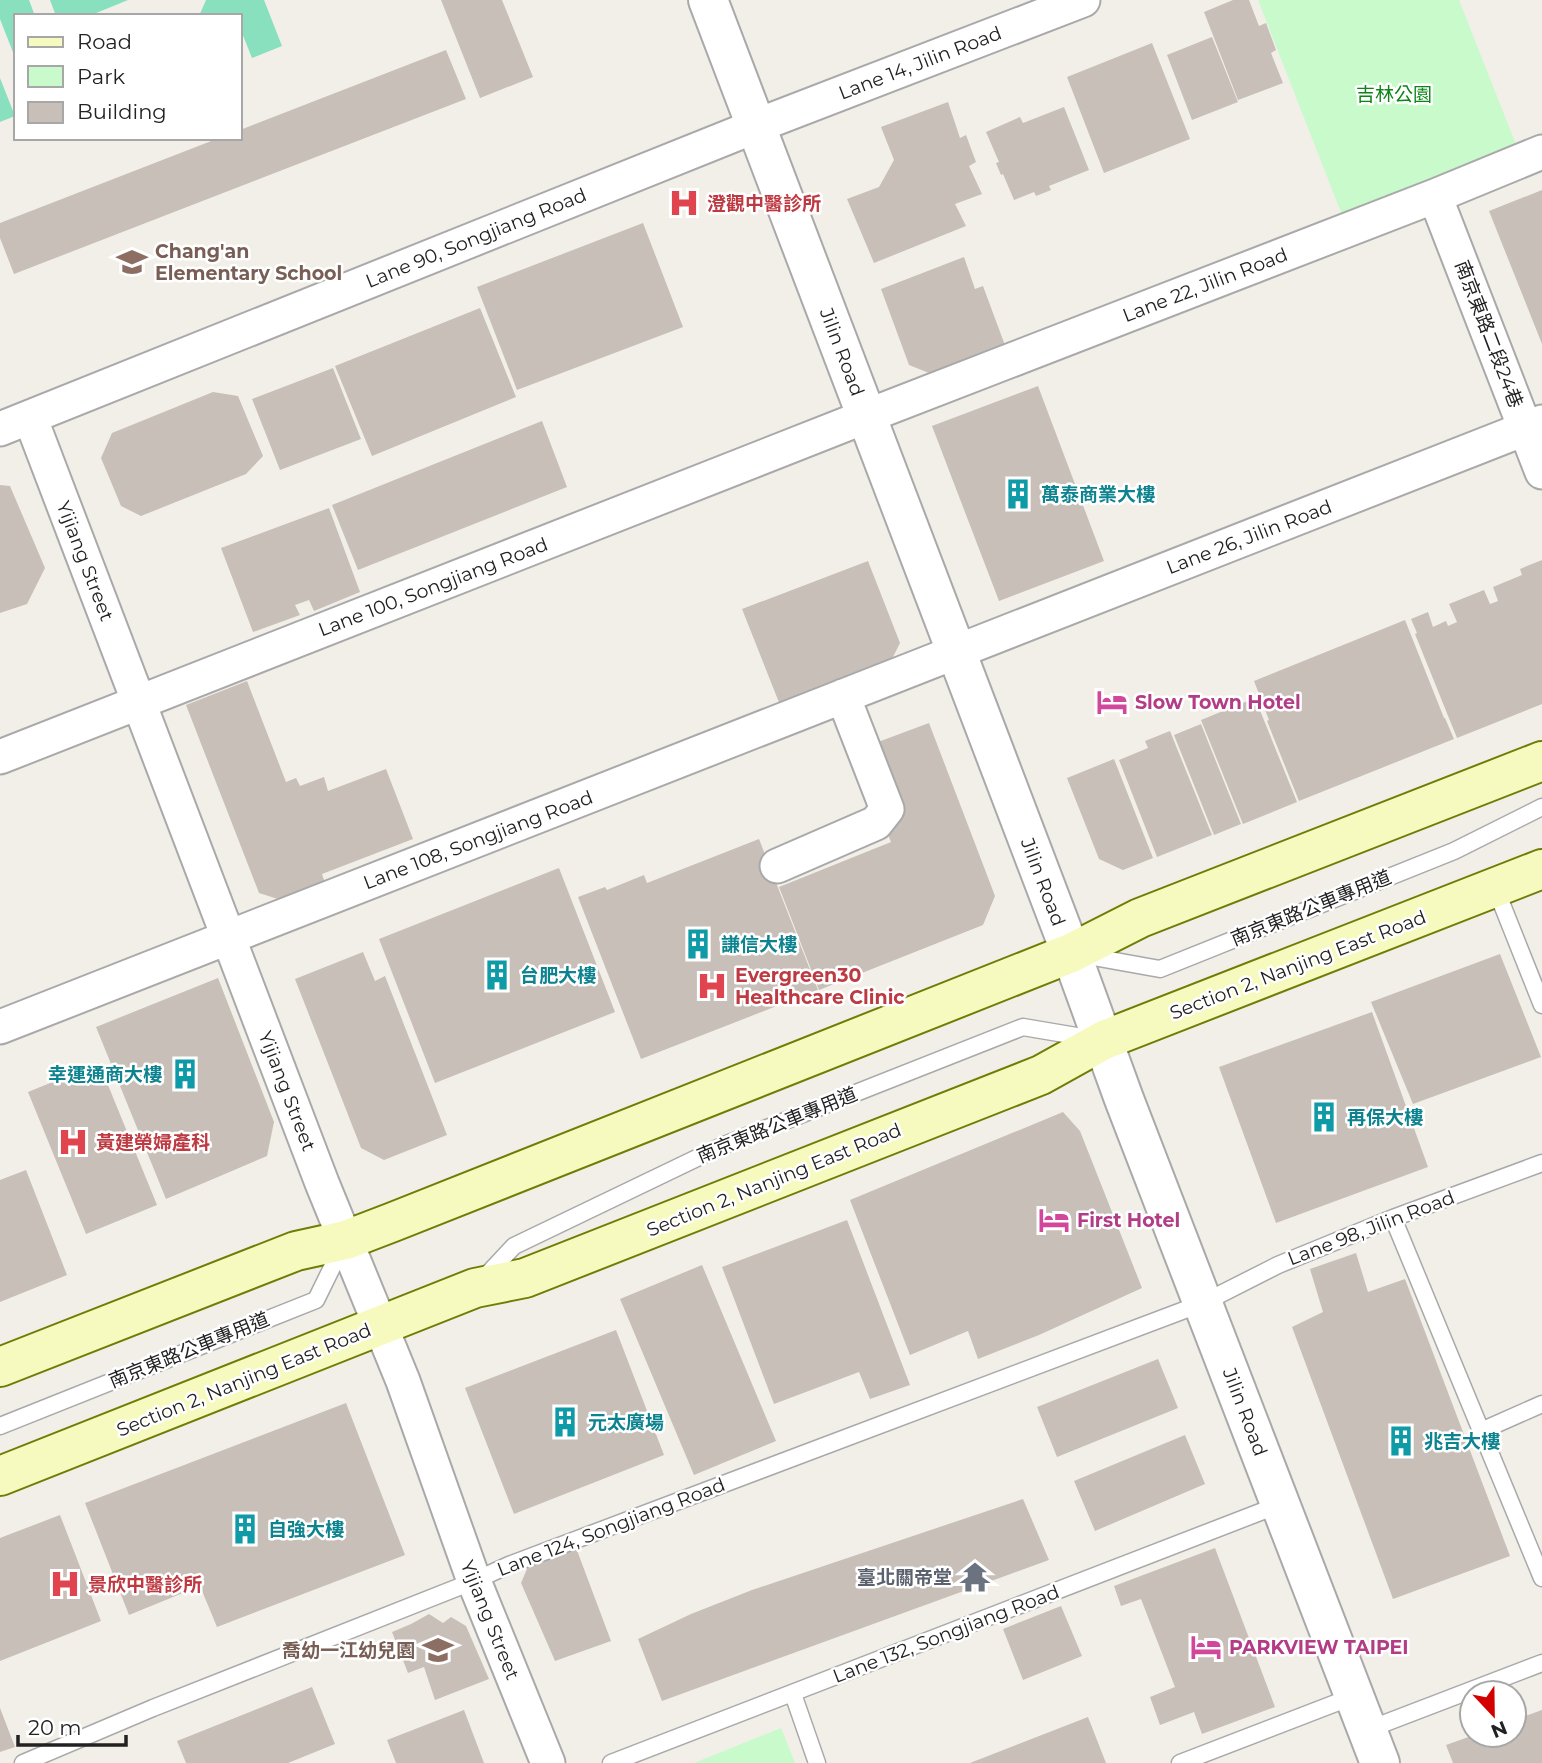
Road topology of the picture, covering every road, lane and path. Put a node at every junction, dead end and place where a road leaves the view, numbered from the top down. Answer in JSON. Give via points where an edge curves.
{"nodes":[{"id":1,"x":708,"y":0,"type":"edge"},
{"id":2,"x":1083,"y":0,"type":"edge"},
{"id":3,"x":756,"y":126,"type":"junction"},
{"id":4,"x":1542,"y":152,"type":"edge"},
{"id":5,"x":1436,"y":196,"type":"junction"},
{"id":6,"x":867,"y":416,"type":"junction"},
{"id":7,"x":15,"y":423,"type":"edge"},
{"id":8,"x":1534,"y":425,"type":"edge"},
{"id":9,"x":1542,"y":472,"type":"edge"},
{"id":10,"x":956,"y":652,"type":"junction"},
{"id":11,"x":843,"y":696,"type":"junction"},
{"id":12,"x":139,"y":703,"type":"junction"},
{"id":13,"x":0,"y":758,"type":"edge"},
{"id":14,"x":1542,"y":761,"type":"edge"},
{"id":15,"x":1542,"y":807,"type":"edge"},
{"id":16,"x":777,"y":866,"type":"dead end"},
{"id":17,"x":1542,"y":869,"type":"edge"},
{"id":18,"x":1495,"y":887,"type":"junction"},
{"id":19,"x":229,"y":937,"type":"junction"},
{"id":20,"x":1071,"y":953,"type":"junction"},
{"id":21,"x":1542,"y":1005,"type":"edge"},
{"id":22,"x":0,"y":1027,"type":"edge"},
{"id":23,"x":1104,"y":1040,"type":"junction"},
{"id":24,"x":1542,"y":1163,"type":"edge"},
{"id":25,"x":1393,"y":1218,"type":"junction"},
{"id":26,"x":346,"y":1240,"type":"junction"},
{"id":27,"x":475,"y":1288,"type":"junction"},
{"id":28,"x":1203,"y":1303,"type":"junction"},
{"id":29,"x":381,"y":1325,"type":"junction"},
{"id":30,"x":0,"y":1367,"type":"edge"},
{"id":31,"x":1542,"y":1404,"type":"edge"},
{"id":32,"x":0,"y":1426,"type":"edge"},
{"id":33,"x":1481,"y":1431,"type":"junction"},
{"id":34,"x":0,"y":1476,"type":"edge"},
{"id":35,"x":1281,"y":1504,"type":"junction"},
{"id":36,"x":1542,"y":1578,"type":"edge"},
{"id":37,"x":474,"y":1581,"type":"junction"},
{"id":38,"x":1542,"y":1663,"type":"edge"},
{"id":39,"x":793,"y":1694,"type":"junction"},
{"id":40,"x":1367,"y":1730,"type":"edge"},
{"id":41,"x":23,"y":1763,"type":"edge"},
{"id":42,"x":548,"y":1763,"type":"edge"},
{"id":43,"x":611,"y":1763,"type":"edge"},
{"id":44,"x":817,"y":1763,"type":"edge"},
{"id":45,"x":1180,"y":1763,"type":"edge"}],
"edges":[{"from":1,"to":3,"type":"street","name":"Jilin Road"},
{"from":2,"to":3,"type":"street","name":"Lane 14, Jilin Road"},
{"from":3,"to":6,"type":"street","name":"Jilin Road"},
{"from":3,"to":7,"type":"street","name":"Lane 90, Songjiang Road"},
{"from":4,"to":5,"type":"street","name":"Lane 22, Jilin Road"},
{"from":5,"to":6,"type":"street","name":"Lane 22, Jilin Road"},
{"from":5,"to":8,"type":"street","name":"南京東路二段24巷"},
{"from":6,"to":10,"type":"street","name":"Jilin Road"},
{"from":6,"to":12,"type":"street","name":"Lane 100, Songjiang Road"},
{"from":7,"to":12,"type":"street","name":"Yijiang Street"},
{"from":8,"to":9,"type":"street","name":"南京東路二段24巷"},
{"from":8,"to":10,"type":"street","name":"Lane 26, Jilin Road"},
{"from":10,"to":11,"type":"street","name":"Lane 108, Songjiang Road"},
{"from":10,"to":20,"type":"street","name":"Jilin Road"},
{"from":11,"to":16,"type":"street","via":[[887,809],[876,823]]},
{"from":11,"to":19,"type":"street","name":"Lane 108, Songjiang Road"},
{"from":12,"to":13,"type":"street","name":"Lane 100, Songjiang Road"},
{"from":12,"to":19,"type":"street","name":"Yijiang Street"},
{"from":14,"to":20,"type":"main road","via":[[1140,918]]},
{"from":15,"to":20,"type":"lane","name":"南京東路公車專用道","via":[[1454,850],[1160,969]]},
{"from":17,"to":18,"type":"main road","name":"Section 2, Nanjing East Road"},
{"from":18,"to":21,"type":"lane"},
{"from":18,"to":23,"type":"main road","name":"Section 2, Nanjing East Road"},
{"from":19,"to":22,"type":"street","name":"Lane 108, Songjiang Road"},
{"from":19,"to":26,"type":"street","name":"Yijiang Street"},
{"from":20,"to":23,"type":"street","name":"Jilin Road"},
{"from":20,"to":26,"type":"main road"},
{"from":23,"to":27,"type":"main road","name":"Section 2, Nanjing East Road","via":[[1041,1075],[525,1278]]},
{"from":23,"to":27,"type":"lane","name":"南京東路公車專用道","via":[[1023,1027],[724,1145],[514,1246]]},
{"from":23,"to":28,"type":"street","name":"Jilin Road"},
{"from":24,"to":25,"type":"lane","name":"Lane 98, Jilin Road"},
{"from":25,"to":28,"type":"lane","name":"Lane 98, Jilin Road","via":[[1278,1265]]},
{"from":25,"to":33,"type":"lane"},
{"from":26,"to":29,"type":"street","name":"Yijiang Street"},
{"from":26,"to":30,"type":"main road","via":[[296,1251]]},
{"from":26,"to":32,"type":"lane","name":"南京東路公車專用道","via":[[316,1300]]},
{"from":27,"to":29,"type":"main road","name":"Section 2, Nanjing East Road"},
{"from":28,"to":35,"type":"street","name":"Jilin Road"},
{"from":28,"to":37,"type":"lane","name":"Lane 124, Songjiang Road"},
{"from":29,"to":34,"type":"main road","name":"Section 2, Nanjing East Road"},
{"from":29,"to":37,"type":"street","name":"Yijiang Street"},
{"from":31,"to":33,"type":"lane"},
{"from":33,"to":36,"type":"lane"},
{"from":35,"to":39,"type":"lane","name":"Lane 132, Songjiang Road"},
{"from":35,"to":40,"type":"street","name":"Jilin Road"},
{"from":37,"to":41,"type":"lane","name":"Lane 124, Songjiang Road"},
{"from":37,"to":42,"type":"street","name":"Yijiang Street"},
{"from":38,"to":40,"type":"lane"},
{"from":39,"to":43,"type":"lane","name":"Lane 132, Songjiang Road"},
{"from":39,"to":44,"type":"lane"},
{"from":40,"to":45,"type":"lane"}]}
